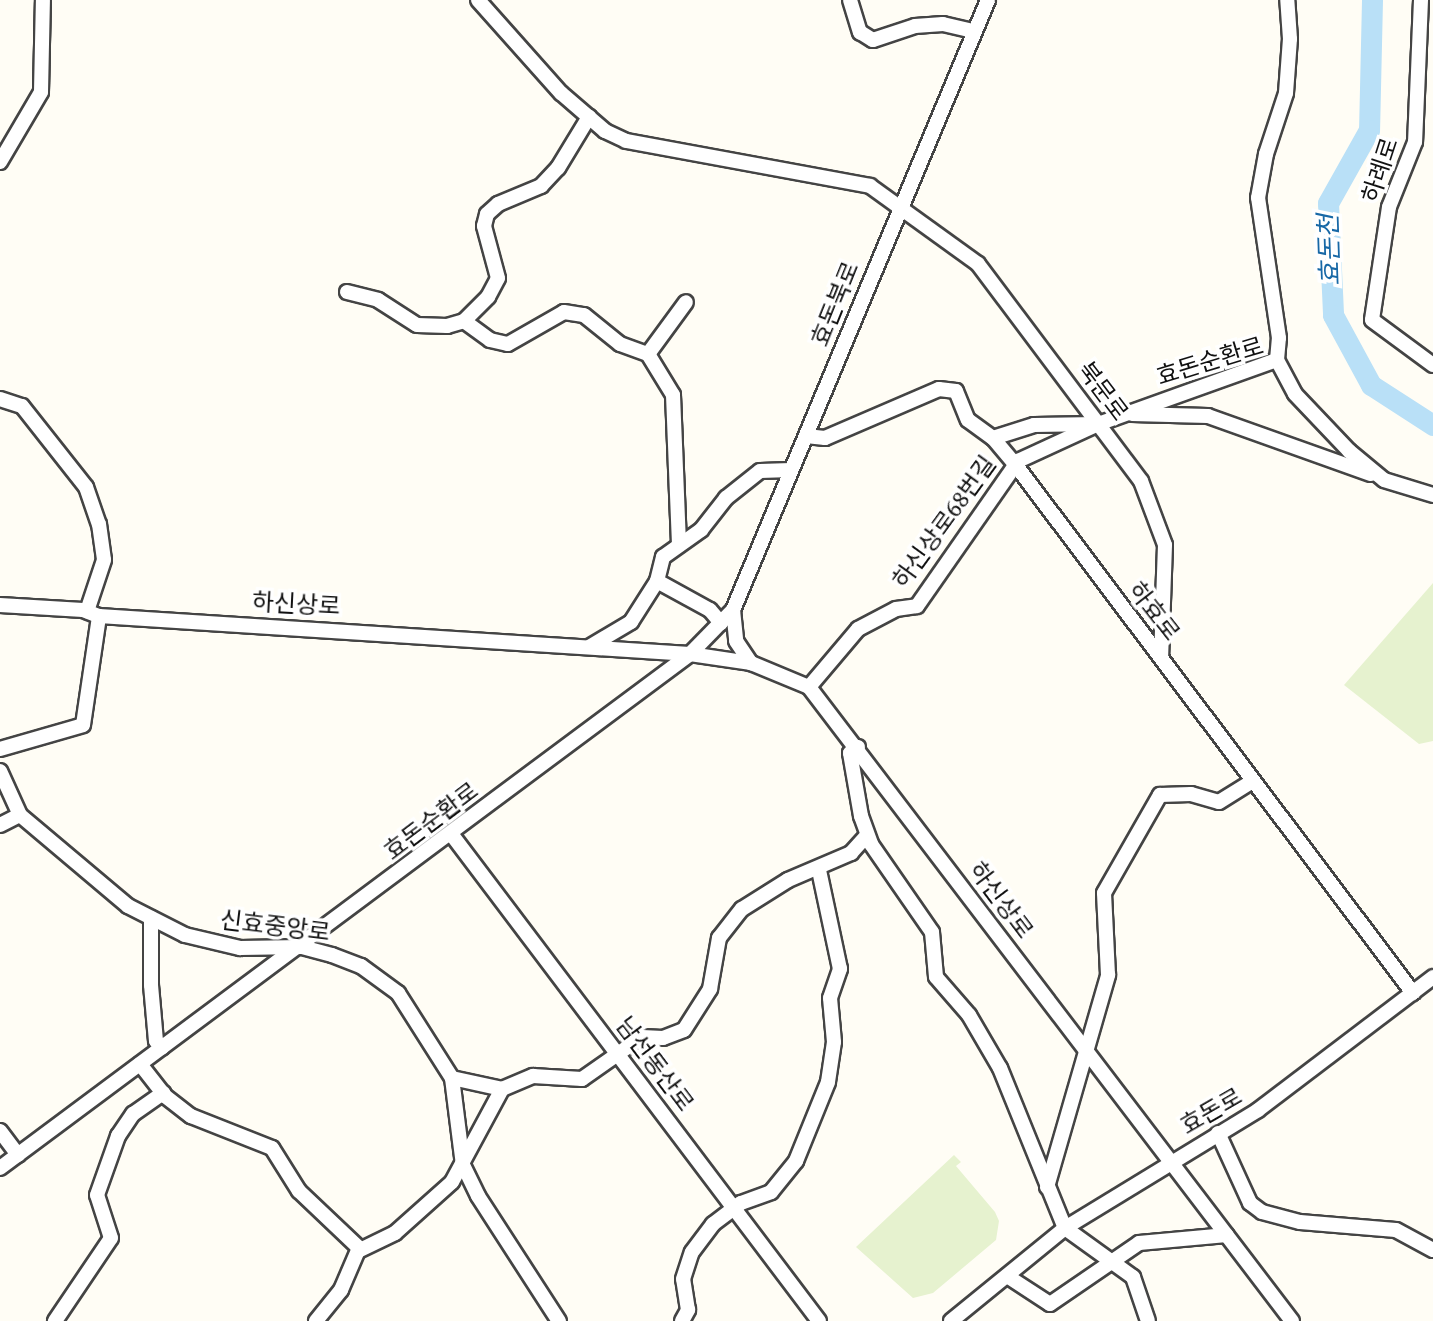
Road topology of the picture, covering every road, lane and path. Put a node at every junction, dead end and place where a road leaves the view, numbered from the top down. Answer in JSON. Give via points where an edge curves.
{"nodes":[{"id":1,"x":43,"y":0,"type":"edge"},
{"id":2,"x":478,"y":0,"type":"edge"},
{"id":3,"x":850,"y":0,"type":"edge"},
{"id":4,"x":988,"y":0,"type":"edge"},
{"id":5,"x":1287,"y":0,"type":"edge"},
{"id":6,"x":1421,"y":0,"type":"edge"},
{"id":7,"x":974,"y":32,"type":"junction"},
{"id":8,"x":589,"y":117,"type":"junction"},
{"id":9,"x":0,"y":162,"type":"edge"},
{"id":10,"x":899,"y":206,"type":"junction"},
{"id":11,"x":347,"y":292,"type":"dead end"},
{"id":12,"x":686,"y":302,"type":"dead end"},
{"id":13,"x":464,"y":321,"type":"junction"},
{"id":14,"x":648,"y":354,"type":"junction"},
{"id":15,"x":1278,"y":360,"type":"junction"},
{"id":16,"x":1433,"y":365,"type":"edge"},
{"id":17,"x":0,"y":399,"type":"edge"},
{"id":18,"x":1123,"y":414,"type":"junction"},
{"id":19,"x":1098,"y":424,"type":"junction"},
{"id":20,"x":806,"y":436,"type":"junction"},
{"id":21,"x":993,"y":438,"type":"junction"},
{"id":22,"x":1015,"y":464,"type":"junction"},
{"id":23,"x":791,"y":470,"type":"junction"},
{"id":24,"x":1384,"y":480,"type":"junction"},
{"id":25,"x":1433,"y":495,"type":"edge"},
{"id":26,"x":679,"y":545,"type":"junction"},
{"id":27,"x":657,"y":581,"type":"junction"},
{"id":28,"x":0,"y":605,"type":"edge"},
{"id":29,"x":733,"y":610,"type":"junction"},
{"id":30,"x":93,"y":614,"type":"junction"},
{"id":31,"x":721,"y":623,"type":"junction"},
{"id":32,"x":589,"y":647,"type":"junction"},
{"id":33,"x":690,"y":654,"type":"junction"},
{"id":34,"x":1161,"y":657,"type":"junction"},
{"id":35,"x":751,"y":663,"type":"junction"},
{"id":36,"x":809,"y":687,"type":"junction"},
{"id":37,"x":858,"y":747,"type":"junction"},
{"id":38,"x":0,"y":749,"type":"edge"},
{"id":39,"x":0,"y":771,"type":"edge"},
{"id":40,"x":1252,"y":781,"type":"junction"},
{"id":41,"x":20,"y":815,"type":"junction"},
{"id":42,"x":0,"y":825,"type":"edge"},
{"id":43,"x":452,"y":835,"type":"junction"},
{"id":44,"x":867,"y":835,"type":"junction"},
{"id":45,"x":819,"y":870,"type":"junction"},
{"id":46,"x":151,"y":918,"type":"junction"},
{"id":47,"x":302,"y":947,"type":"junction"},
{"id":48,"x":1433,"y":977,"type":"edge"},
{"id":49,"x":1413,"y":993,"type":"junction"},
{"id":50,"x":162,"y":1048,"type":"junction"},
{"id":51,"x":1087,"y":1051,"type":"junction"},
{"id":52,"x":618,"y":1052,"type":"junction"},
{"id":53,"x":140,"y":1065,"type":"junction"},
{"id":54,"x":452,"y":1078,"type":"junction"},
{"id":55,"x":502,"y":1088,"type":"junction"},
{"id":56,"x":163,"y":1093,"type":"junction"},
{"id":57,"x":0,"y":1131,"type":"edge"},
{"id":58,"x":1218,"y":1133,"type":"junction"},
{"id":59,"x":18,"y":1155,"type":"junction"},
{"id":60,"x":1170,"y":1162,"type":"junction"},
{"id":61,"x":463,"y":1165,"type":"junction"},
{"id":62,"x":0,"y":1168,"type":"edge"},
{"id":63,"x":1047,"y":1186,"type":"junction"},
{"id":64,"x":734,"y":1208,"type":"junction"},
{"id":65,"x":1065,"y":1228,"type":"junction"},
{"id":66,"x":1227,"y":1235,"type":"junction"},
{"id":67,"x":1431,"y":1245,"type":"edge"},
{"id":68,"x":359,"y":1249,"type":"junction"},
{"id":69,"x":1110,"y":1259,"type":"junction"},
{"id":70,"x":1007,"y":1276,"type":"junction"},
{"id":71,"x":55,"y":1321,"type":"edge"},
{"id":72,"x":316,"y":1321,"type":"edge"},
{"id":73,"x":559,"y":1321,"type":"edge"},
{"id":74,"x":682,"y":1321,"type":"edge"},
{"id":75,"x":819,"y":1321,"type":"edge"},
{"id":76,"x":951,"y":1321,"type":"edge"},
{"id":77,"x":1148,"y":1321,"type":"edge"},
{"id":78,"x":1292,"y":1321,"type":"edge"}],
"edges":[{"from":1,"to":9,"type":"street","via":[[41,92]]},
{"from":2,"to":8,"type":"street","name":"북문로","via":[[561,93]]},
{"from":3,"to":7,"type":"street","via":[[860,32],[873,40],[915,26],[943,24]]},
{"from":4,"to":7,"type":"street","name":"효돈북로"},
{"from":5,"to":15,"type":"street","via":[[1286,93],[1266,154],[1258,198],[1279,338]]},
{"from":6,"to":16,"type":"street","name":"하례로","via":[[1415,142],[1389,207],[1372,320]]},
{"from":7,"to":10,"type":"street","name":"효돈북로"},
{"from":8,"to":10,"type":"street","name":"북문로","via":[[626,141],[870,186]]},
{"from":8,"to":13,"type":"street","via":[[541,186],[498,204],[487,214],[484,226],[499,278],[488,298]]},
{"from":10,"to":19,"type":"street","name":"북문로","via":[[978,264]]},
{"from":10,"to":20,"type":"street","name":"효돈북로"},
{"from":11,"to":13,"type":"street","via":[[378,300],[416,324],[447,326]]},
{"from":12,"to":14,"type":"street"},
{"from":13,"to":14,"type":"street","via":[[490,340],[508,344],[564,312],[584,315],[620,344]]},
{"from":14,"to":26,"type":"street","via":[[673,395]]},
{"from":15,"to":18,"type":"street","name":"효돈순환로"},
{"from":15,"to":24,"type":"street","name":"효돈순환로","via":[[1295,394]]},
{"from":17,"to":30,"type":"street","via":[[22,406],[86,486],[99,524],[104,561]]},
{"from":18,"to":19,"type":"street","name":"효돈순환로"},
{"from":18,"to":24,"type":"street","via":[[1208,416]]},
{"from":19,"to":21,"type":"street","name":"효돈순환로","via":[[1034,425]]},
{"from":19,"to":22,"type":"street","name":"하신상로68번길"},
{"from":19,"to":34,"type":"street","name":"북문로","via":[[1141,481],[1165,545]]},
{"from":20,"to":21,"type":"street","name":"하효로","via":[[825,438],[950,387],[968,420]]},
{"from":20,"to":23,"type":"street","name":"효돈북로"},
{"from":21,"to":22,"type":"street","name":"하효로"},
{"from":22,"to":34,"type":"street","name":"하효로"},
{"from":22,"to":36,"type":"street","name":"하신상로68번길","via":[[917,606],[896,609],[858,629]]},
{"from":23,"to":26,"type":"street","via":[[760,471],[726,498],[701,530]]},
{"from":23,"to":29,"type":"street","name":"효돈북로"},
{"from":24,"to":25,"type":"street","name":"효돈순환로"},
{"from":26,"to":27,"type":"street","via":[[663,557]]},
{"from":27,"to":31,"type":"street","via":[[710,610]]},
{"from":27,"to":32,"type":"street","via":[[631,622]]},
{"from":28,"to":30,"type":"street","name":"하신상로"},
{"from":29,"to":31,"type":"street","name":"효돈북로"},
{"from":29,"to":35,"type":"street","via":[[736,641]]},
{"from":30,"to":32,"type":"street","name":"하신상로"},
{"from":30,"to":38,"type":"street","via":[[83,724]]},
{"from":31,"to":33,"type":"street","name":"효돈순환로"},
{"from":32,"to":33,"type":"street","name":"하신상로"},
{"from":33,"to":35,"type":"street","name":"하신상로"},
{"from":33,"to":43,"type":"street","name":"효돈순환로"},
{"from":34,"to":40,"type":"street","name":"하효로"},
{"from":35,"to":36,"type":"street","name":"하신상로"},
{"from":36,"to":37,"type":"street","name":"하신상로"},
{"from":37,"to":44,"type":"street","via":[[850,753]]},
{"from":37,"to":51,"type":"street","name":"하신상로"},
{"from":39,"to":41,"type":"street","name":"신효중앙로"},
{"from":40,"to":49,"type":"street","name":"하효로"},
{"from":40,"to":51,"type":"street","via":[[1219,802],[1191,794],[1160,795],[1104,893],[1108,975]]},
{"from":41,"to":42,"type":"street"},
{"from":41,"to":46,"type":"street","name":"신효중앙로","via":[[128,906]]},
{"from":43,"to":47,"type":"street","name":"효돈순환로"},
{"from":43,"to":52,"type":"street","name":"남선동산로"},
{"from":44,"to":45,"type":"street","via":[[851,853]]},
{"from":44,"to":63,"type":"street","via":[[932,932],[936,977],[969,1015],[1000,1068]]},
{"from":45,"to":52,"type":"street","via":[[788,880],[742,909],[719,938],[710,989],[684,1030],[663,1038],[642,1037]]},
{"from":45,"to":64,"type":"street","via":[[840,969],[830,998],[834,1042],[828,1082],[796,1161],[771,1192]]},
{"from":46,"to":47,"type":"street","name":"신효중앙로","via":[[185,935],[240,948]]},
{"from":46,"to":50,"type":"street","via":[[150,985],[156,1041]]},
{"from":47,"to":50,"type":"street","name":"효돈순환로"},
{"from":47,"to":54,"type":"street","name":"신효중앙로","via":[[332,955],[380,978],[398,993]]},
{"from":48,"to":49,"type":"street","name":"효돈로"},
{"from":49,"to":58,"type":"street","name":"효돈로","via":[[1258,1110]]},
{"from":50,"to":53,"type":"street","name":"효돈순환로"},
{"from":51,"to":60,"type":"street","name":"하신상로"},
{"from":51,"to":63,"type":"street"},
{"from":52,"to":55,"type":"street","via":[[582,1079],[534,1076]]},
{"from":52,"to":64,"type":"street","name":"남선동산로"},
{"from":53,"to":56,"type":"street"},
{"from":53,"to":59,"type":"street","name":"효돈순환로"},
{"from":54,"to":55,"type":"street"},
{"from":54,"to":61,"type":"street","name":"신효중앙로"},
{"from":55,"to":61,"type":"street"},
{"from":56,"to":68,"type":"street","via":[[191,1116],[272,1148],[299,1191]]},
{"from":56,"to":71,"type":"street","via":[[133,1114],[118,1136],[97,1195],[111,1238]]},
{"from":57,"to":59,"type":"street"},
{"from":58,"to":60,"type":"street","name":"효돈로"},
{"from":58,"to":67,"type":"street","via":[[1250,1203],[1262,1212],[1300,1222],[1396,1230]]},
{"from":59,"to":62,"type":"street","name":"효돈순환로"},
{"from":60,"to":65,"type":"street","name":"효돈로"},
{"from":60,"to":66,"type":"street","name":"하신상로"},
{"from":61,"to":68,"type":"street","via":[[432,1203],[404,1226]]},
{"from":61,"to":73,"type":"street","name":"신효중앙로","via":[[496,1227]]},
{"from":63,"to":65,"type":"street"},
{"from":64,"to":74,"type":"street","via":[[713,1224],[692,1252],[683,1279],[688,1310]]},
{"from":64,"to":75,"type":"street","name":"남선동산로"},
{"from":65,"to":69,"type":"street"},
{"from":65,"to":70,"type":"street","name":"효돈로"},
{"from":66,"to":69,"type":"street","via":[[1139,1243]]},
{"from":66,"to":78,"type":"street","name":"하신상로"},
{"from":68,"to":72,"type":"street","via":[[341,1290]]},
{"from":69,"to":70,"type":"street","via":[[1050,1304]]},
{"from":69,"to":77,"type":"street","via":[[1133,1277]]},
{"from":70,"to":76,"type":"street","name":"효돈로"}]}
